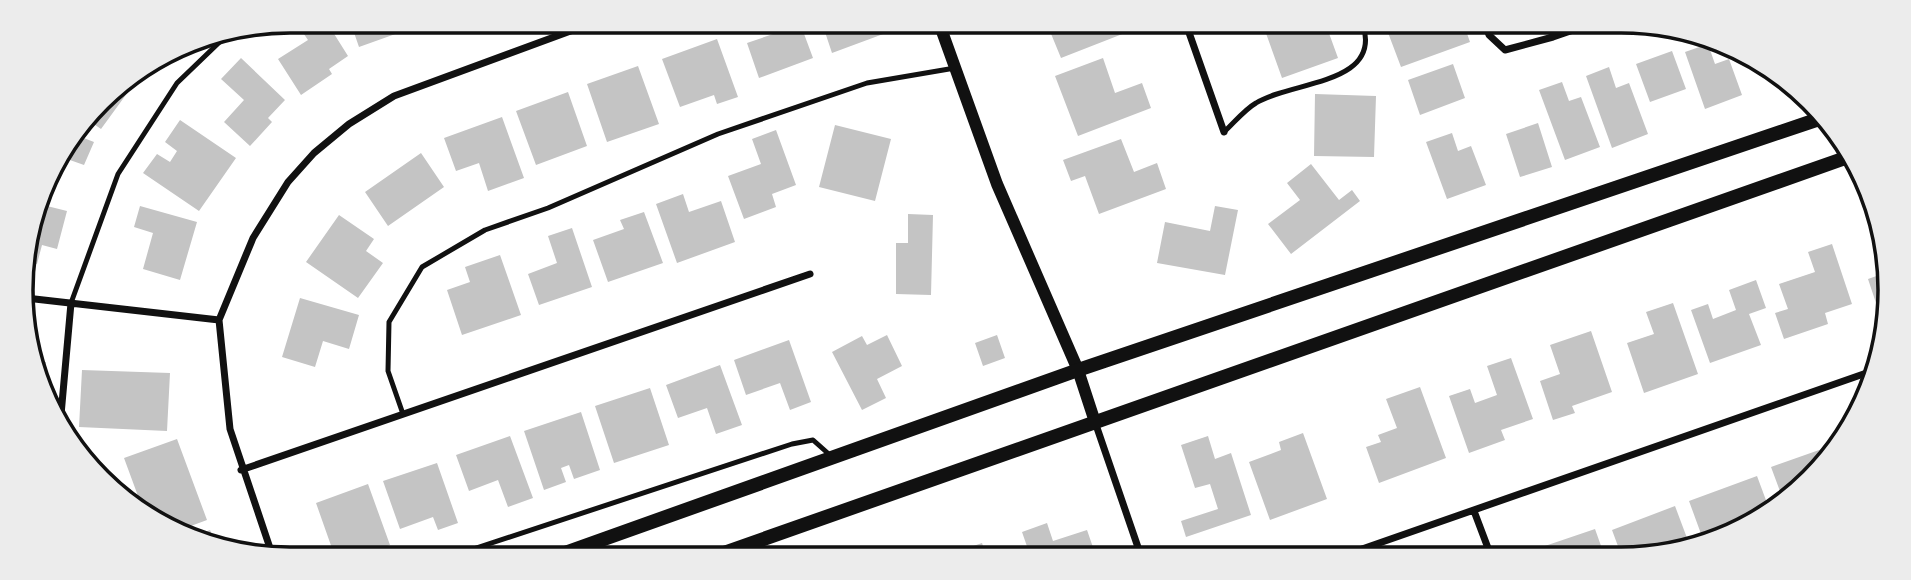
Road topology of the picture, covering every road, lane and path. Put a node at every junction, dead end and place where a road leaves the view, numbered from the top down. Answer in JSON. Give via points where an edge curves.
{"nodes":[{"id":1,"x":565,"y":33,"type":"edge"},
{"id":2,"x":943,"y":33,"type":"edge"},
{"id":3,"x":1189,"y":33,"type":"edge"},
{"id":4,"x":1366,"y":33,"type":"edge"},
{"id":5,"x":1488,"y":33,"type":"edge"},
{"id":6,"x":1552,"y":33,"type":"edge"},
{"id":7,"x":1565,"y":33,"type":"edge"},
{"id":8,"x":1553,"y":37,"type":"junction"},
{"id":9,"x":218,"y":44,"type":"edge"},
{"id":10,"x":955,"y":68,"type":"junction"},
{"id":11,"x":1814,"y":121,"type":"edge"},
{"id":12,"x":1224,"y":132,"type":"joint"},
{"id":13,"x":1841,"y":159,"type":"edge"},
{"id":14,"x":810,"y":274,"type":"dead end"},
{"id":15,"x":34,"y":299,"type":"edge"},
{"id":16,"x":71,"y":303,"type":"junction"},
{"id":17,"x":219,"y":320,"type":"junction"},
{"id":18,"x":1078,"y":370,"type":"junction"},
{"id":19,"x":1864,"y":374,"type":"edge"},
{"id":20,"x":62,"y":407,"type":"edge"},
{"id":21,"x":403,"y":414,"type":"junction"},
{"id":22,"x":1095,"y":422,"type":"junction"},
{"id":23,"x":833,"y":458,"type":"junction"},
{"id":24,"x":241,"y":470,"type":"junction"},
{"id":25,"x":1474,"y":511,"type":"junction"},
{"id":26,"x":269,"y":546,"type":"edge"},
{"id":27,"x":479,"y":547,"type":"edge"},
{"id":28,"x":582,"y":547,"type":"edge"},
{"id":29,"x":741,"y":547,"type":"edge"},
{"id":30,"x":1138,"y":547,"type":"edge"},
{"id":31,"x":1368,"y":547,"type":"edge"},
{"id":32,"x":1488,"y":547,"type":"edge"}],
"edges":[{"from":1,"to":17,"type":"street","via":[[394,96],[314,153],[273,203],[253,238]]},
{"from":2,"to":10,"type":"street"},
{"from":3,"to":12,"type":"street"},
{"from":4,"to":12,"type":"lane","via":[[1364,55],[1351,69],[1256,103]]},
{"from":5,"to":8,"type":"street","via":[[1505,50]]},
{"from":6,"to":8,"type":"street"},
{"from":7,"to":8,"type":"street"},
{"from":9,"to":16,"type":"lane","via":[[177,83],[125,163],[95,231]]},
{"from":10,"to":18,"type":"street","via":[[998,184]]},
{"from":10,"to":21,"type":"lane","via":[[867,83],[719,134],[548,208],[485,230],[422,267],[389,323],[388,371]]},
{"from":11,"to":18,"type":"main road"},
{"from":13,"to":22,"type":"main road"},
{"from":14,"to":21,"type":"street"},
{"from":15,"to":16,"type":"street"},
{"from":16,"to":17,"type":"street"},
{"from":16,"to":20,"type":"street"},
{"from":17,"to":24,"type":"street","via":[[230,429]]},
{"from":18,"to":22,"type":"street"},
{"from":18,"to":23,"type":"main road"},
{"from":19,"to":25,"type":"street"},
{"from":21,"to":24,"type":"street"},
{"from":22,"to":29,"type":"main road"},
{"from":22,"to":30,"type":"street"},
{"from":23,"to":27,"type":"lane","via":[[813,440],[792,444]]},
{"from":23,"to":28,"type":"main road"},
{"from":24,"to":26,"type":"street"},
{"from":25,"to":31,"type":"street"},
{"from":25,"to":32,"type":"street"}]}
